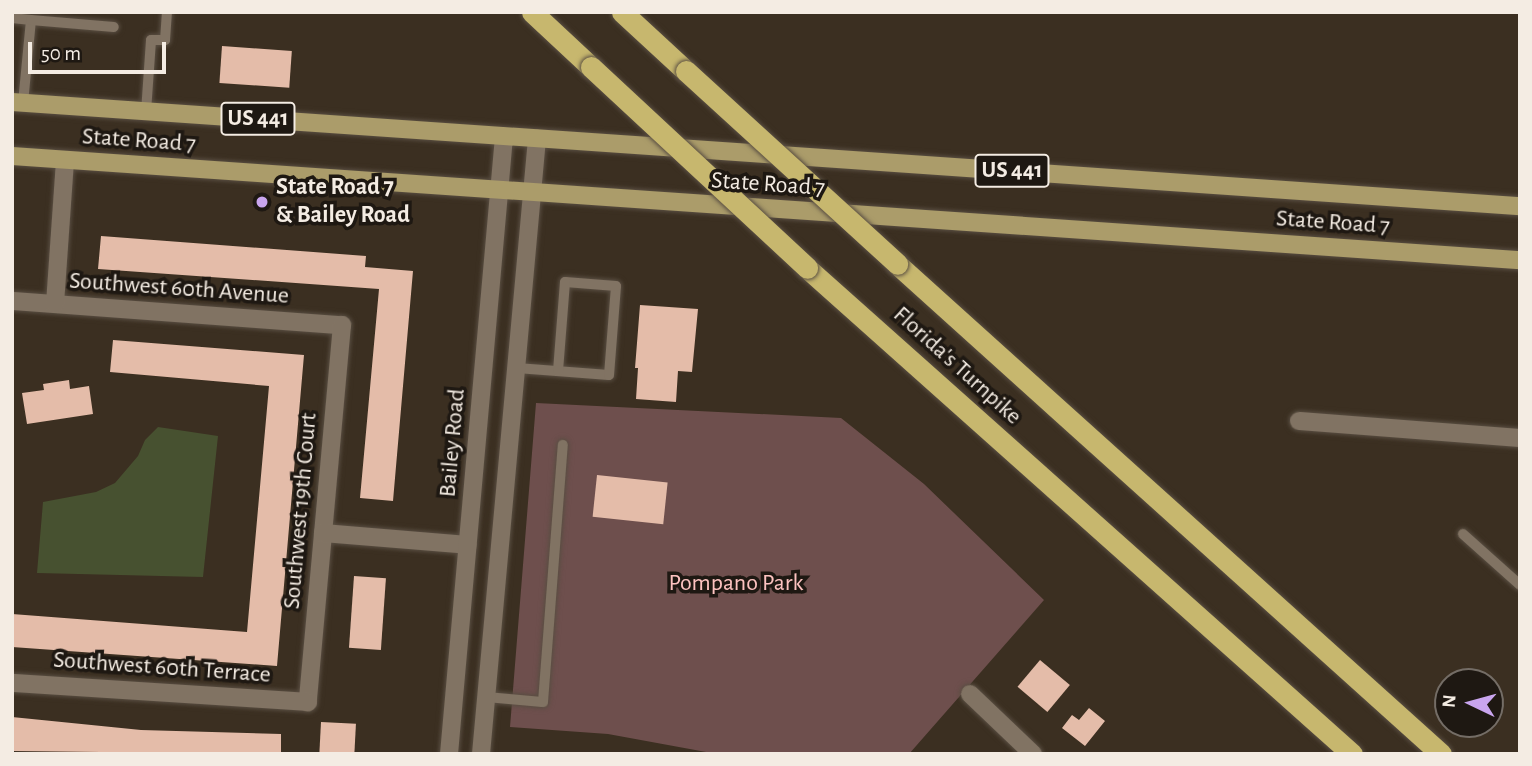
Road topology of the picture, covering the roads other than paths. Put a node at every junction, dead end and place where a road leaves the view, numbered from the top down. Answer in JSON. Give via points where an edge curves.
{"nodes":[{"id":1,"x":167,"y":12,"type":"edge"},
{"id":2,"x":532,"y":12,"type":"edge"},
{"id":3,"x":622,"y":12,"type":"edge"},
{"id":4,"x":53,"y":17,"type":"edge"},
{"id":5,"x":12,"y":18,"type":"edge"},
{"id":6,"x":31,"y":20,"type":"junction"},
{"id":7,"x":114,"y":27,"type":"dead end"},
{"id":8,"x":18,"y":103,"type":"edge"},
{"id":9,"x":146,"y":112,"type":"junction"},
{"id":10,"x":504,"y":136,"type":"junction"},
{"id":11,"x":537,"y":139,"type":"junction"},
{"id":12,"x":12,"y":156,"type":"edge"},
{"id":13,"x":65,"y":160,"type":"junction"},
{"id":14,"x":501,"y":192,"type":"junction"},
{"id":15,"x":533,"y":194,"type":"junction"},
{"id":16,"x":1520,"y":206,"type":"edge"},
{"id":17,"x":1520,"y":260,"type":"edge"},
{"id":18,"x":12,"y":301,"type":"edge"},
{"id":19,"x":55,"y":304,"type":"junction"},
{"id":20,"x":342,"y":325,"type":"joint"},
{"id":21,"x":517,"y":368,"type":"junction"},
{"id":22,"x":558,"y":371,"type":"junction"},
{"id":23,"x":1299,"y":421,"type":"dead end"},
{"id":24,"x":1520,"y":438,"type":"edge"},
{"id":25,"x":564,"y":444,"type":"dead end"},
{"id":26,"x":323,"y":533,"type":"junction"},
{"id":27,"x":1463,"y":534,"type":"dead end"},
{"id":28,"x":468,"y":545,"type":"junction"},
{"id":29,"x":1520,"y":585,"type":"edge"},
{"id":30,"x":12,"y":683,"type":"edge"},
{"id":31,"x":454,"y":694,"type":"junction"},
{"id":32,"x":970,"y":694,"type":"dead end"},
{"id":33,"x":486,"y":697,"type":"junction"},
{"id":34,"x":308,"y":702,"type":"joint"},
{"id":35,"x":449,"y":754,"type":"edge"},
{"id":36,"x":481,"y":754,"type":"edge"},
{"id":37,"x":1032,"y":754,"type":"edge"},
{"id":38,"x":1352,"y":754,"type":"edge"},
{"id":39,"x":1441,"y":754,"type":"edge"}],
"edges":[{"from":1,"to":9,"type":"lane","via":[[165,40],[151,40]]},
{"from":2,"to":38,"type":"highway","name":"Florida's Turnpike","bridge":true,"via":[[807,268]]},
{"from":3,"to":39,"type":"highway","name":"Florida's Turnpike","bridge":true},
{"from":4,"to":6,"type":"lane"},
{"from":4,"to":7,"type":"lane"},
{"from":5,"to":6,"type":"lane"},
{"from":6,"to":8,"type":"lane"},
{"from":8,"to":9,"type":"main road","name":"State Road 7","number":"US 441"},
{"from":9,"to":10,"type":"main road","name":"State Road 7","number":"US 441"},
{"from":10,"to":11,"type":"main road","name":"State Road 7","number":"US 441"},
{"from":10,"to":14,"type":"street","name":"Bailey Road"},
{"from":11,"to":15,"type":"street"},
{"from":11,"to":16,"type":"main road","name":"State Road 7","number":"US 441"},
{"from":12,"to":13,"type":"main road","name":"State Road 7","number":"US 441"},
{"from":13,"to":14,"type":"main road","name":"State Road 7","number":"US 441"},
{"from":13,"to":19,"type":"street"},
{"from":14,"to":15,"type":"main road","name":"State Road 7","number":"US 441"},
{"from":14,"to":28,"type":"street","name":"Bailey Road"},
{"from":15,"to":17,"type":"main road","name":"State Road 7","number":"US 441"},
{"from":15,"to":21,"type":"street"},
{"from":18,"to":19,"type":"street","name":"Southwest 60th Avenue"},
{"from":19,"to":20,"type":"street","name":"Southwest 60th Avenue"},
{"from":20,"to":26,"type":"street","name":"Southwest 19th Court"},
{"from":21,"to":22,"type":"lane"},
{"from":21,"to":33,"type":"street"},
{"from":22,"to":22,"type":"lane","via":[[609,374],[617,286],[565,282]]},
{"from":23,"to":24,"type":"street"},
{"from":25,"to":33,"type":"lane","via":[[543,702]]},
{"from":26,"to":28,"type":"street"},
{"from":26,"to":34,"type":"street","name":"Southwest 19th Court"},
{"from":27,"to":29,"type":"lane"},
{"from":28,"to":31,"type":"street","name":"Bailey Road"},
{"from":30,"to":34,"type":"street","name":"Southwest 60th Terrace"},
{"from":31,"to":33,"type":"street"},
{"from":31,"to":35,"type":"street","name":"Bailey Road"},
{"from":32,"to":37,"type":"street"},
{"from":33,"to":36,"type":"street"}]}
